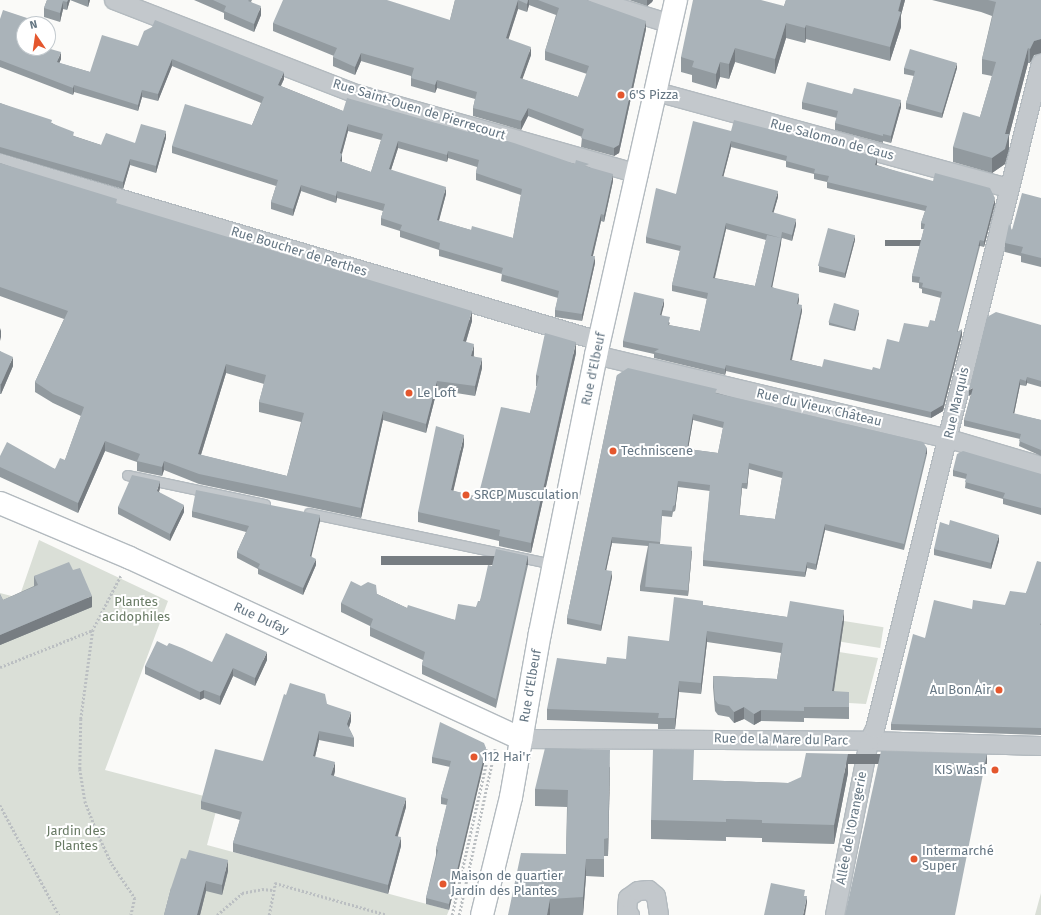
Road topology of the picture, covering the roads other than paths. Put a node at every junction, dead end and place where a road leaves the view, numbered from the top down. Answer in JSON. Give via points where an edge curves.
{"nodes":[{"id":1,"x":114,"y":0,"type":"edge"},
{"id":2,"x":593,"y":0,"type":"edge"},
{"id":3,"x":676,"y":0,"type":"edge"},
{"id":4,"x":671,"y":24,"type":"junction"},
{"id":5,"x":1041,"y":63,"type":"edge"},
{"id":6,"x":657,"y":92,"type":"junction"},
{"id":7,"x":0,"y":164,"type":"edge"},
{"id":8,"x":639,"y":174,"type":"junction"},
{"id":9,"x":1008,"y":188,"type":"junction"},
{"id":10,"x":597,"y":348,"type":"junction"},
{"id":11,"x":949,"y":438,"type":"junction"},
{"id":12,"x":1041,"y":466,"type":"edge"},
{"id":13,"x":127,"y":475,"type":"dead end"},
{"id":14,"x":0,"y":502,"type":"edge"},
{"id":15,"x":275,"y":506,"type":"edge"},
{"id":16,"x":298,"y":511,"type":"edge"},
{"id":17,"x":554,"y":564,"type":"junction"},
{"id":18,"x":521,"y":739,"type":"junction"},
{"id":19,"x":869,"y":741,"type":"junction"},
{"id":20,"x":1041,"y":746,"type":"edge"},
{"id":21,"x":482,"y":915,"type":"edge"},
{"id":22,"x":630,"y":915,"type":"edge"},
{"id":23,"x":659,"y":915,"type":"edge"},
{"id":24,"x":835,"y":915,"type":"edge"}],
"edges":[{"from":1,"to":8,"type":"street","name":"Rue Saint-Ouen de Pierrecourt","via":[[356,94]]},
{"from":2,"to":4,"type":"street"},
{"from":3,"to":4,"type":"main road","name":"Rue d'Elbeuf"},
{"from":4,"to":6,"type":"main road","name":"Rue d'Elbeuf"},
{"from":5,"to":9,"type":"street","name":"Rue Marquis"},
{"from":6,"to":8,"type":"main road","name":"Rue d'Elbeuf"},
{"from":6,"to":9,"type":"street","name":"Rue Salomon de Caus"},
{"from":7,"to":10,"type":"street","name":"Rue Boucher de Perthes"},
{"from":8,"to":10,"type":"main road","name":"Rue d'Elbeuf"},
{"from":9,"to":11,"type":"street","name":"Rue Marquis"},
{"from":10,"to":11,"type":"street","name":"Rue du Vieux Château"},
{"from":10,"to":17,"type":"main road","name":"Rue d'Elbeuf"},
{"from":11,"to":12,"type":"street","name":"Rue du Vieux Château"},
{"from":11,"to":19,"type":"street","name":"Rue Marquis","via":[[875,729]]},
{"from":13,"to":15,"type":"lane"},
{"from":14,"to":18,"type":"main road","name":"Rue Dufay","via":[[130,558]]},
{"from":16,"to":17,"type":"lane"},
{"from":17,"to":18,"type":"main road","name":"Rue d'Elbeuf"},
{"from":18,"to":19,"type":"street","name":"Rue de la Mare du Parc"},
{"from":18,"to":21,"type":"main road","name":"Rue d'Elbeuf","via":[[507,813]]},
{"from":19,"to":20,"type":"street","name":"Rue de la Mare du Parc"},
{"from":19,"to":24,"type":"street","name":"Allée de l'Orangerie"},
{"from":22,"to":23,"type":"street","via":[[626,912],[628,898],[638,890],[649,890],[656,896]]}]}
